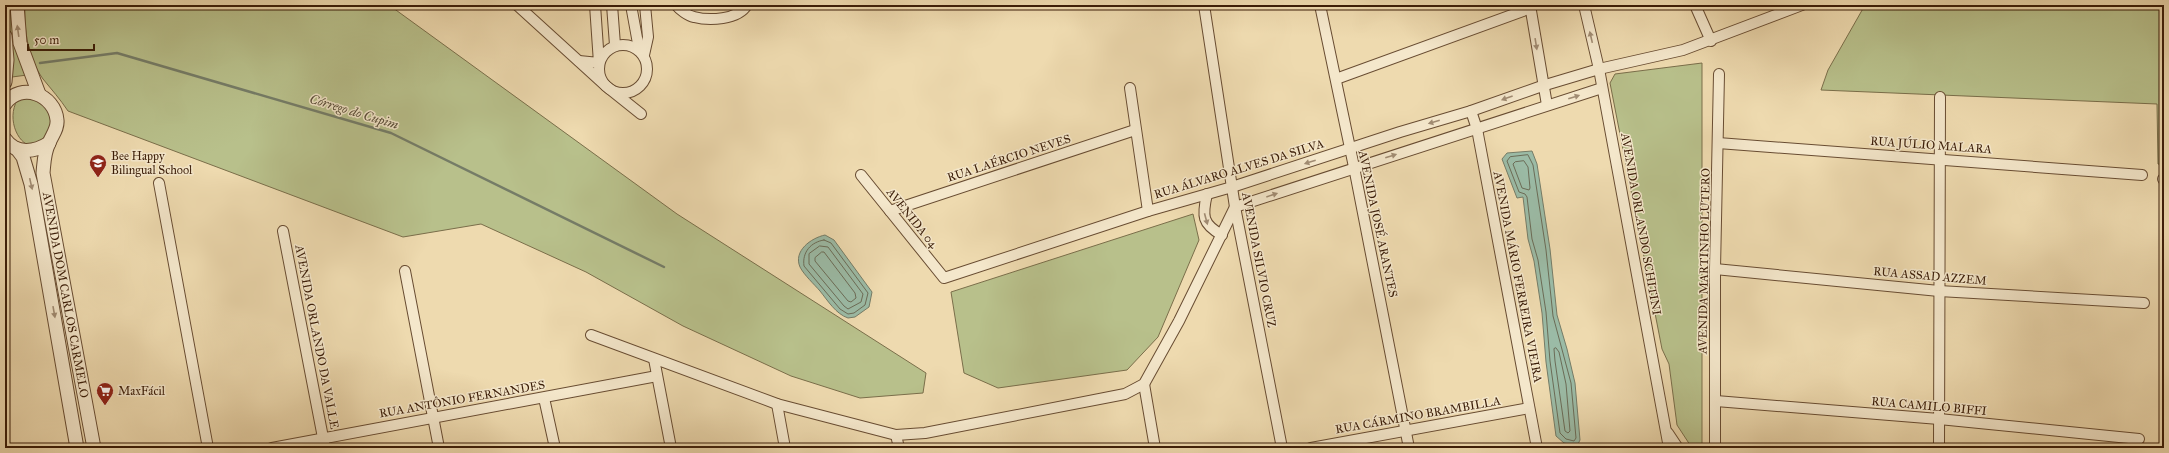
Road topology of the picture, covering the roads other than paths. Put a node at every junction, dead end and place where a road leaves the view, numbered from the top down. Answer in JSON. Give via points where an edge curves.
{"nodes":[{"id":1,"x":17,"y":5,"type":"edge"},
{"id":2,"x":517,"y":5,"type":"edge"},
{"id":3,"x":594,"y":5,"type":"edge"},
{"id":4,"x":612,"y":5,"type":"edge"},
{"id":5,"x":631,"y":5,"type":"edge"},
{"id":6,"x":645,"y":5,"type":"edge"},
{"id":7,"x":676,"y":5,"type":"edge"},
{"id":8,"x":747,"y":5,"type":"edge"},
{"id":9,"x":1204,"y":5,"type":"edge"},
{"id":10,"x":1584,"y":5,"type":"edge"},
{"id":11,"x":1695,"y":5,"type":"edge"},
{"id":12,"x":1802,"y":5,"type":"edge"},
{"id":13,"x":1323,"y":6,"type":"edge"},
{"id":14,"x":1530,"y":6,"type":"edge"},
{"id":15,"x":1781,"y":9,"type":"edge"},
{"id":16,"x":5,"y":36,"type":"edge"},
{"id":17,"x":1711,"y":41,"type":"junction"},
{"id":18,"x":615,"y":45,"type":"junction"},
{"id":19,"x":641,"y":52,"type":"junction"},
{"id":20,"x":579,"y":62,"type":"junction"},
{"id":21,"x":599,"y":63,"type":"junction"},
{"id":22,"x":1599,"y":69,"type":"junction"},
{"id":23,"x":1719,"y":74,"type":"dead end"},
{"id":24,"x":1336,"y":79,"type":"junction"},
{"id":25,"x":5,"y":82,"type":"edge"},
{"id":26,"x":606,"y":86,"type":"junction"},
{"id":27,"x":1542,"y":86,"type":"junction"},
{"id":28,"x":1130,"y":88,"type":"dead end"},
{"id":29,"x":1602,"y":88,"type":"junction"},
{"id":30,"x":635,"y":90,"type":"junction"},
{"id":31,"x":40,"y":94,"type":"junction"},
{"id":32,"x":1940,"y":97,"type":"dead end"},
{"id":33,"x":5,"y":104,"type":"edge"},
{"id":34,"x":1546,"y":105,"type":"junction"},
{"id":35,"x":1471,"y":111,"type":"junction"},
{"id":36,"x":1477,"y":128,"type":"junction"},
{"id":37,"x":1136,"y":130,"type":"junction"},
{"id":38,"x":8,"y":143,"type":"edge"},
{"id":39,"x":49,"y":143,"type":"junction"},
{"id":40,"x":1718,"y":143,"type":"junction"},
{"id":41,"x":1349,"y":149,"type":"junction"},
{"id":42,"x":1940,"y":158,"type":"junction"},
{"id":43,"x":1354,"y":167,"type":"junction"},
{"id":44,"x":861,"y":174,"type":"dead end"},
{"id":45,"x":2142,"y":175,"type":"dead end"},
{"id":46,"x":159,"y":183,"type":"dead end"},
{"id":47,"x":1232,"y":187,"type":"junction"},
{"id":48,"x":1207,"y":194,"type":"junction"},
{"id":49,"x":1235,"y":207,"type":"junction"},
{"id":50,"x":890,"y":211,"type":"junction"},
{"id":51,"x":1148,"y":211,"type":"junction"},
{"id":52,"x":283,"y":231,"type":"dead end"},
{"id":53,"x":1222,"y":235,"type":"junction"},
{"id":54,"x":1715,"y":269,"type":"junction"},
{"id":55,"x":405,"y":271,"type":"dead end"},
{"id":56,"x":944,"y":278,"type":"joint"},
{"id":57,"x":1939,"y":292,"type":"junction"},
{"id":58,"x":2144,"y":303,"type":"dead end"},
{"id":59,"x":591,"y":335,"type":"dead end"},
{"id":60,"x":654,"y":359,"type":"junction"},
{"id":61,"x":657,"y":376,"type":"junction"},
{"id":62,"x":1144,"y":384,"type":"junction"},
{"id":63,"x":544,"y":398,"type":"junction"},
{"id":64,"x":1716,"y":401,"type":"junction"},
{"id":65,"x":777,"y":404,"type":"junction"},
{"id":66,"x":1529,"y":408,"type":"junction"},
{"id":67,"x":433,"y":418,"type":"junction"},
{"id":68,"x":1939,"y":419,"type":"junction"},
{"id":69,"x":1665,"y":428,"type":"junction"},
{"id":70,"x":1405,"y":429,"type":"junction"},
{"id":71,"x":896,"y":435,"type":"junction"},
{"id":72,"x":2139,"y":439,"type":"dead end"},
{"id":73,"x":324,"y":443,"type":"edge"},
{"id":74,"x":77,"y":448,"type":"edge"},
{"id":75,"x":94,"y":448,"type":"edge"},
{"id":76,"x":208,"y":448,"type":"edge"},
{"id":77,"x":272,"y":448,"type":"edge"},
{"id":78,"x":439,"y":448,"type":"edge"},
{"id":79,"x":554,"y":448,"type":"edge"},
{"id":80,"x":671,"y":448,"type":"edge"},
{"id":81,"x":785,"y":448,"type":"edge"},
{"id":82,"x":899,"y":448,"type":"edge"},
{"id":83,"x":1155,"y":448,"type":"edge"},
{"id":84,"x":1282,"y":448,"type":"edge"},
{"id":85,"x":1311,"y":448,"type":"edge"},
{"id":86,"x":1409,"y":448,"type":"edge"},
{"id":87,"x":1537,"y":448,"type":"edge"},
{"id":88,"x":1669,"y":448,"type":"edge"},
{"id":89,"x":1678,"y":448,"type":"edge"},
{"id":90,"x":1715,"y":448,"type":"edge"},
{"id":91,"x":1939,"y":448,"type":"edge"}],
"edges":[{"from":31,"to":1,"type":"street","one_way":true,"via":[[20,43]]},
{"from":2,"to":20,"type":"street"},
{"from":3,"to":21,"type":"street","via":[[598,28]]},
{"from":4,"to":18,"type":"street"},
{"from":5,"to":19,"type":"street"},
{"from":6,"to":19,"type":"street","via":[[648,37]]},
{"from":7,"to":8,"type":"street","via":[[693,17],[713,18],[731,17]]},
{"from":9,"to":47,"type":"street","name":"AVENIDA SILVIO CRUZ"},
{"from":22,"to":10,"type":"street","name":"AVENIDA ORLANDO SCHITINI","one_way":true},
{"from":11,"to":17,"type":"street"},
{"from":12,"to":15,"type":"street","name":"RUA ÁLVARO ALVES DA SILVA"},
{"from":13,"to":24,"type":"street","name":"AVENIDA JOSÉ ARANTES"},
{"from":14,"to":24,"type":"street"},
{"from":14,"to":27,"type":"street","one_way":true},
{"from":15,"to":17,"type":"street","name":"RUA ÁLVARO ALVES DA SILVA"},
{"from":16,"to":25,"type":"street"},
{"from":17,"to":22,"type":"street","name":"RUA ÁLVARO ALVES DA SILVA"},
{"from":18,"to":19,"type":"street","via":[[623,44]]},
{"from":18,"to":21,"type":"street","via":[[608,49]]},
{"from":19,"to":30,"type":"street","via":[[648,71],[642,85]]},
{"from":20,"to":21,"type":"street"},
{"from":20,"to":26,"type":"street"},
{"from":21,"to":26,"type":"street","via":[[601,79]]},
{"from":22,"to":27,"type":"street","name":"RUA ÁLVARO ALVES DA SILVA"},
{"from":22,"to":29,"type":"street","name":"AVENIDA ORLANDO SCHITINI"},
{"from":23,"to":40,"type":"street","name":"AVENIDA MARTINHO LUTERO"},
{"from":24,"to":41,"type":"street","name":"AVENIDA JOSÉ ARANTES"},
{"from":26,"to":30,"type":"street","via":[[620,93]]},
{"from":26,"to":30,"type":"street","via":[[641,114],[634,104]]},
{"from":27,"to":34,"type":"street"},
{"from":27,"to":35,"type":"street","name":"RUA ÁLVARO ALVES DA SILVA","one_way":true},
{"from":28,"to":37,"type":"street"},
{"from":34,"to":29,"type":"street","one_way":true},
{"from":29,"to":69,"type":"street","name":"AVENIDA ORLANDO SCHITINI"},
{"from":31,"to":33,"type":"street","via":[[17,94]]},
{"from":31,"to":39,"type":"street","name":"AVENIDA DOM CARLOS CARMELO","via":[[55,110],[58,122]]},
{"from":32,"to":42,"type":"street"},
{"from":34,"to":36,"type":"street"},
{"from":35,"to":36,"type":"street","name":"AVENIDA MÁRIO FERREIRA VIEIRA"},
{"from":35,"to":41,"type":"street","name":"RUA ÁLVARO ALVES DA SILVA","one_way":true},
{"from":43,"to":36,"type":"street","one_way":true},
{"from":36,"to":66,"type":"street","name":"AVENIDA MÁRIO FERREIRA VIEIRA"},
{"from":37,"to":50,"type":"street","name":"RUA LAÉRCIO NEVES"},
{"from":37,"to":51,"type":"street"},
{"from":38,"to":39,"type":"street","via":[[28,151],[39,149]]},
{"from":38,"to":74,"type":"street","name":"AVENIDA DOM CARLOS CARMELO","one_way":true,"via":[[23,157],[31,184]]},
{"from":39,"to":75,"type":"street","name":"AVENIDA DOM CARLOS CARMELO","via":[[44,157],[43,173]]},
{"from":40,"to":42,"type":"street","name":"RUA JÚLIO MALARA"},
{"from":40,"to":54,"type":"street","name":"AVENIDA MARTINHO LUTERO"},
{"from":41,"to":43,"type":"street","name":"AVENIDA JOSÉ ARANTES"},
{"from":41,"to":47,"type":"street","name":"RUA ÁLVARO ALVES DA SILVA","one_way":true},
{"from":42,"to":45,"type":"street","name":"RUA JÚLIO MALARA"},
{"from":42,"to":57,"type":"street"},
{"from":49,"to":43,"type":"street","one_way":true},
{"from":43,"to":70,"type":"street","name":"AVENIDA JOSÉ ARANTES"},
{"from":44,"to":50,"type":"street","name":"AVENIDA 04"},
{"from":46,"to":76,"type":"street"},
{"from":47,"to":48,"type":"street","name":"RUA ÁLVARO ALVES DA SILVA"},
{"from":47,"to":49,"type":"street","name":"AVENIDA SILVIO CRUZ"},
{"from":48,"to":51,"type":"street","name":"RUA ÁLVARO ALVES DA SILVA"},
{"from":48,"to":53,"type":"street","one_way":true,"via":[[1204,219],[1209,228]]},
{"from":49,"to":53,"type":"street"},
{"from":49,"to":84,"type":"street","name":"AVENIDA SILVIO CRUZ"},
{"from":50,"to":56,"type":"street","name":"AVENIDA 04"},
{"from":51,"to":56,"type":"street","name":"RUA ÁLVARO ALVES DA SILVA"},
{"from":52,"to":73,"type":"street","name":"AVENIDA ORLANDO DA VALLE"},
{"from":53,"to":62,"type":"street"},
{"from":54,"to":57,"type":"street","name":"RUA ASSAD AZZEM"},
{"from":54,"to":64,"type":"street","name":"AVENIDA MARTINHO LUTERO"},
{"from":55,"to":67,"type":"street"},
{"from":57,"to":58,"type":"street","name":"RUA ASSAD AZZEM"},
{"from":57,"to":68,"type":"street"},
{"from":59,"to":60,"type":"street"},
{"from":60,"to":61,"type":"street"},
{"from":60,"to":65,"type":"street"},
{"from":61,"to":63,"type":"street","name":"RUA ANTÔNIO FERNANDES"},
{"from":61,"to":80,"type":"street"},
{"from":62,"to":71,"type":"street","via":[[1125,394],[925,433]]},
{"from":62,"to":83,"type":"street"},
{"from":63,"to":67,"type":"street","name":"RUA ANTÔNIO FERNANDES"},
{"from":63,"to":79,"type":"street"},
{"from":64,"to":68,"type":"street","name":"RUA CAMILO BIFFI"},
{"from":64,"to":90,"type":"street","name":"AVENIDA MARTINHO LUTERO"},
{"from":65,"to":71,"type":"street"},
{"from":65,"to":81,"type":"street"},
{"from":66,"to":70,"type":"street","name":"RUA CÁRMINO BRAMBILLA"},
{"from":66,"to":87,"type":"street","name":"AVENIDA MÁRIO FERREIRA VIEIRA"},
{"from":67,"to":73,"type":"street","name":"RUA ANTÔNIO FERNANDES"},
{"from":67,"to":78,"type":"street"},
{"from":68,"to":72,"type":"street","name":"RUA CAMILO BIFFI"},
{"from":68,"to":91,"type":"street"},
{"from":69,"to":88,"type":"street","name":"AVENIDA ORLANDO SCHITINI"},
{"from":69,"to":89,"type":"street"},
{"from":70,"to":85,"type":"street","name":"RUA CÁRMINO BRAMBILLA"},
{"from":70,"to":86,"type":"street","name":"AVENIDA JOSÉ ARANTES"},
{"from":71,"to":82,"type":"street"},
{"from":73,"to":77,"type":"street","name":"RUA ANTÔNIO FERNANDES"}]}
